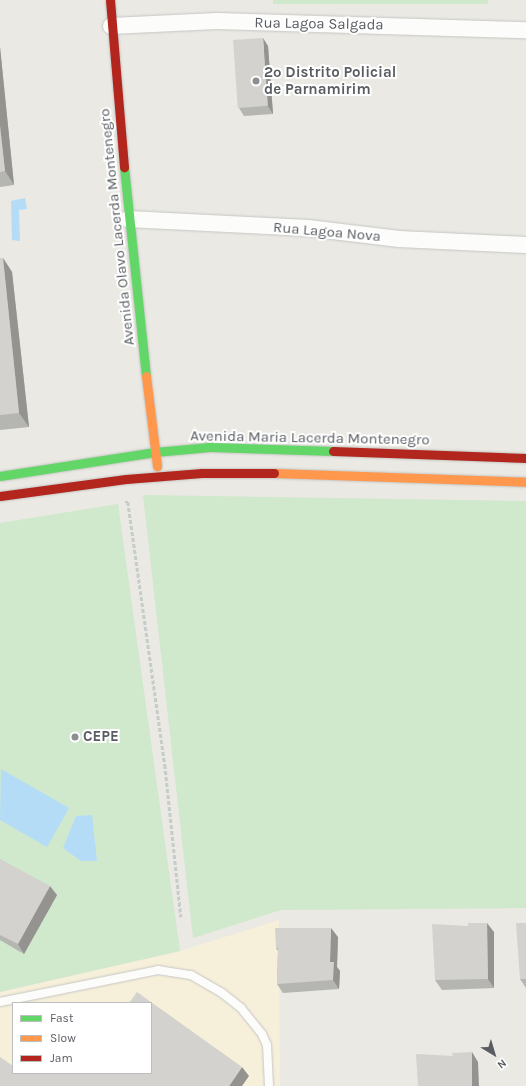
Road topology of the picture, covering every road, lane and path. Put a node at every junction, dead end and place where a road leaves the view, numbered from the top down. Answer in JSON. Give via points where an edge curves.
{"nodes":[{"id":1,"x":110,"y":0,"type":"edge"},
{"id":2,"x":112,"y":26,"type":"junction"},
{"id":3,"x":526,"y":30,"type":"edge"},
{"id":4,"x":128,"y":219,"type":"junction"},
{"id":5,"x":526,"y":245,"type":"edge"},
{"id":6,"x":155,"y":452,"type":"junction"},
{"id":7,"x":526,"y":458,"type":"edge"},
{"id":8,"x":0,"y":476,"type":"edge"},
{"id":9,"x":158,"y":477,"type":"junction"},
{"id":10,"x":526,"y":482,"type":"edge"},
{"id":11,"x":0,"y":496,"type":"edge"},
{"id":12,"x":128,"y":502,"type":"dead end"},
{"id":13,"x":181,"y":917,"type":"dead end"},
{"id":14,"x":0,"y":1002,"type":"edge"},
{"id":15,"x":270,"y":1086,"type":"edge"}],
"edges":[{"from":1,"to":2,"type":"main road","name":"Avenida Olavo Lacerda Montenegro"},
{"from":2,"to":3,"type":"street","name":"Rua Lagoa Salgada","via":[[218,21]]},
{"from":2,"to":4,"type":"main road","name":"Avenida Olavo Lacerda Montenegro"},
{"from":4,"to":5,"type":"street","name":"Rua Lagoa Nova","via":[[308,228],[399,239]]},
{"from":4,"to":6,"type":"main road","name":"Avenida Olavo Lacerda Montenegro"},
{"from":6,"to":7,"type":"main road","name":"Avenida Maria Lacerda Montenegro","via":[[222,447]]},
{"from":6,"to":8,"type":"main road","name":"Avenida Maria Lacerda Montenegro"},
{"from":6,"to":9,"type":"main road","name":"Avenida Olavo Lacerda Montenegro"},
{"from":9,"to":10,"type":"main road","via":[[202,473],[297,473]]},
{"from":9,"to":11,"type":"main road"},
{"from":12,"to":13,"type":"path","via":[[165,765]]},
{"from":14,"to":15,"type":"lane","via":[[158,970],[191,975],[235,1003],[262,1034],[267,1045]]}]}
